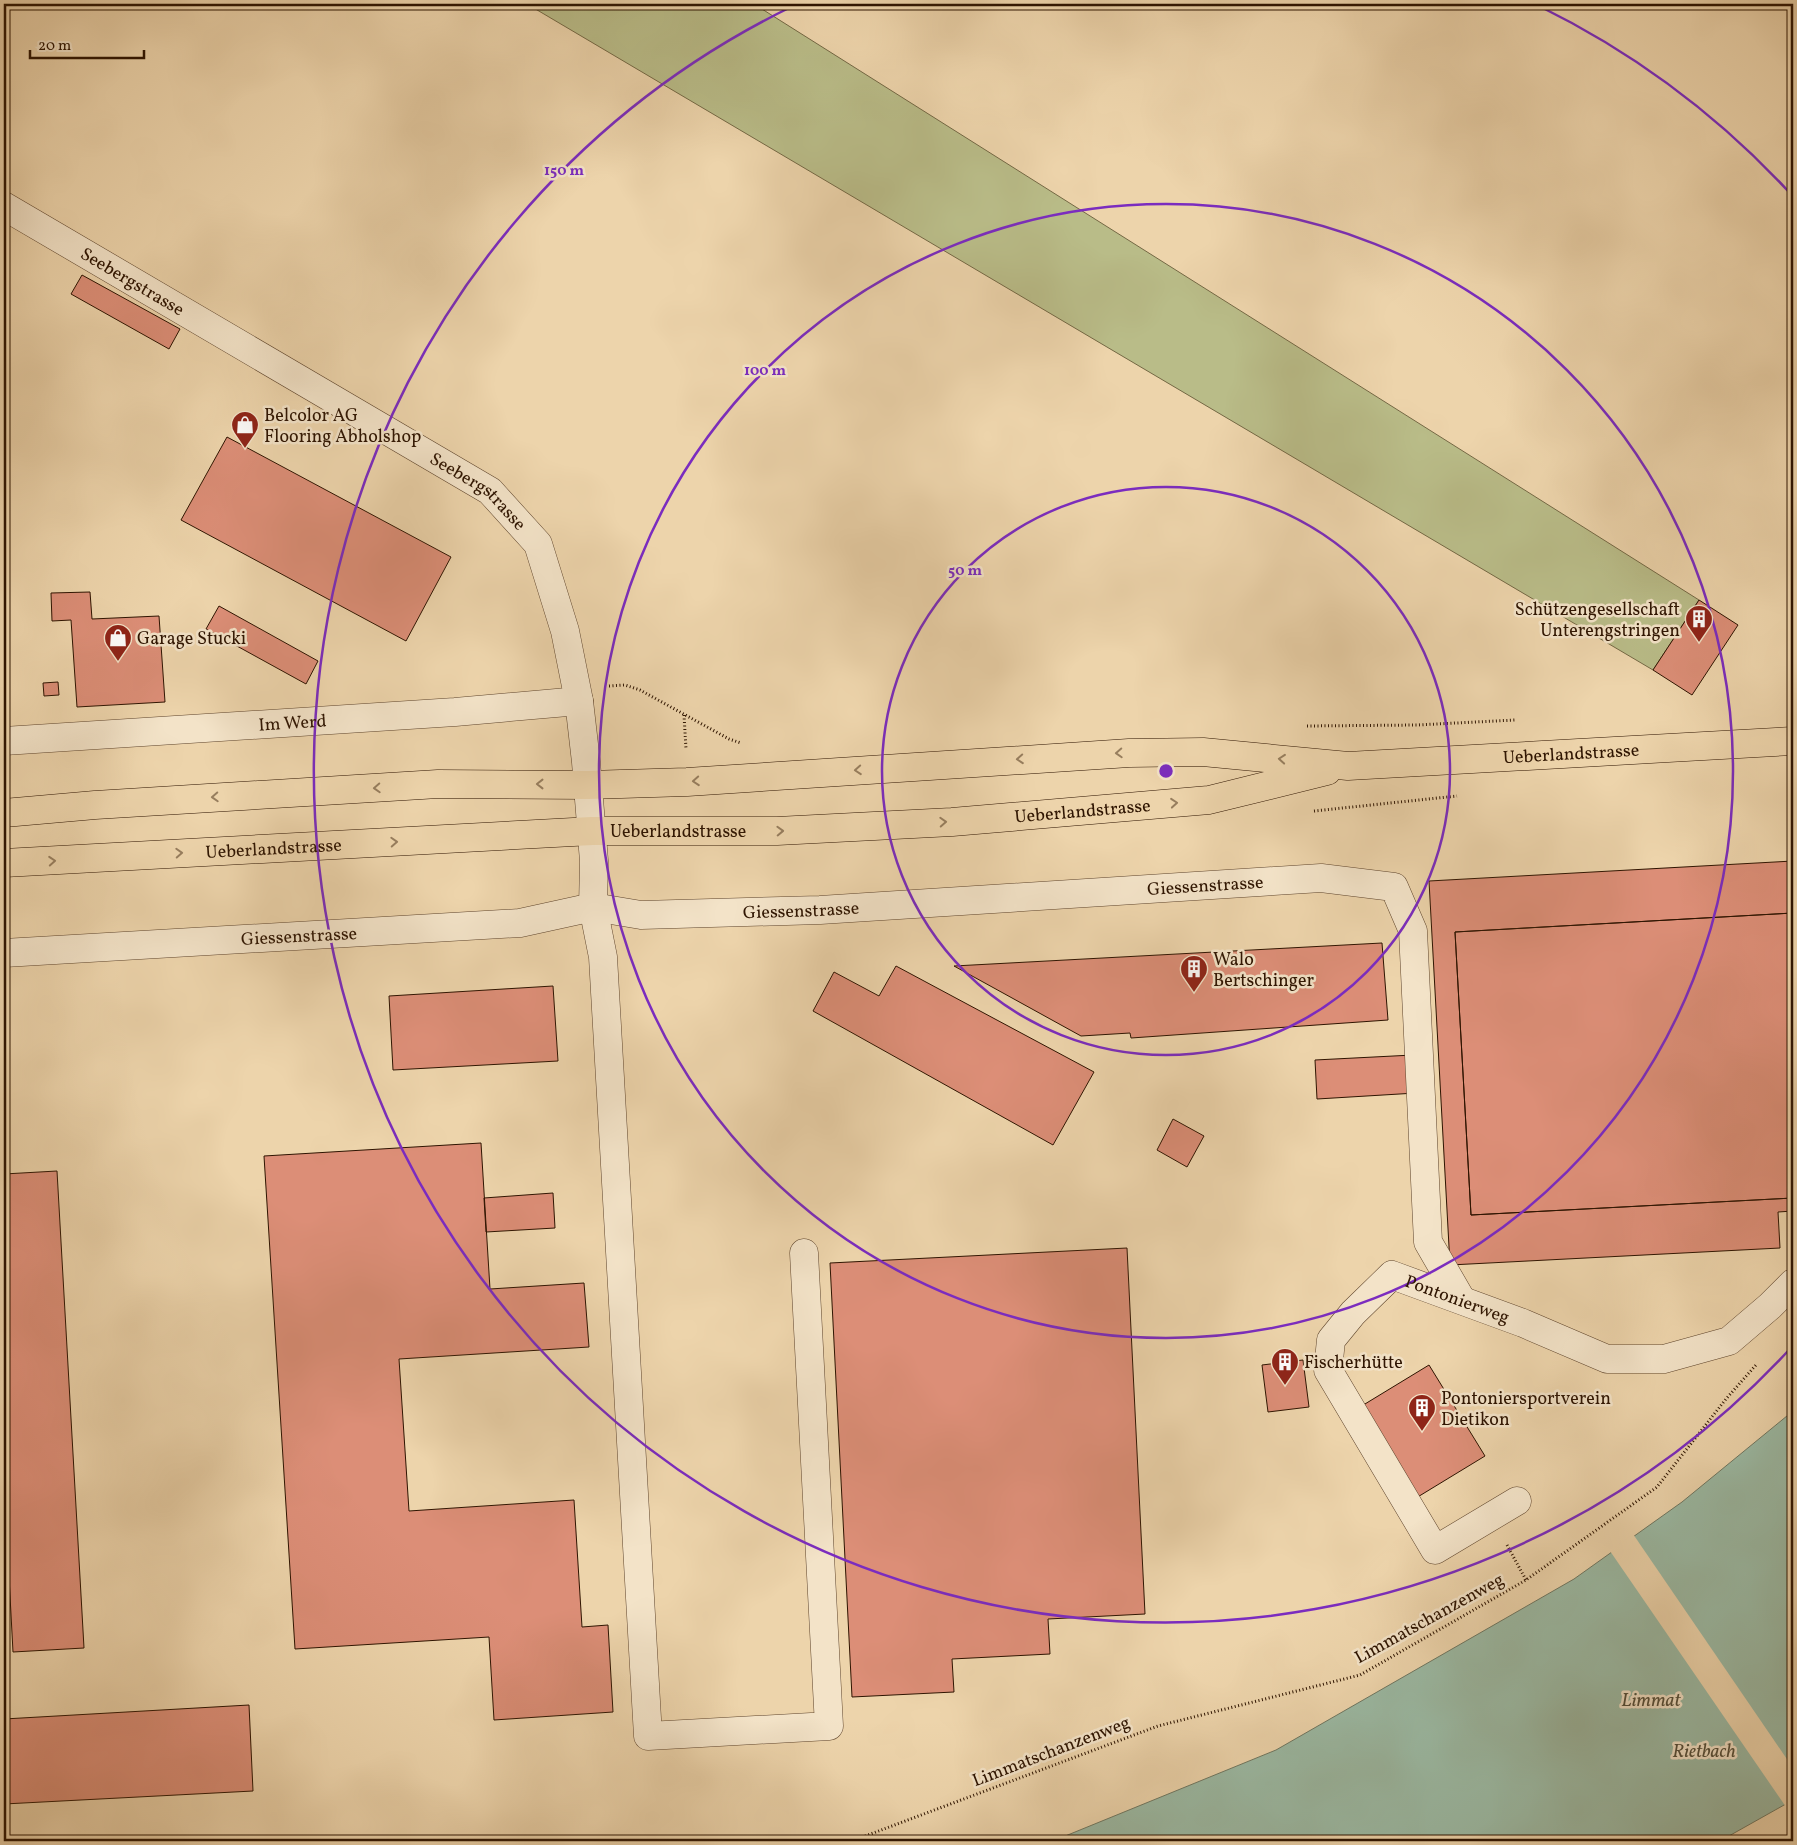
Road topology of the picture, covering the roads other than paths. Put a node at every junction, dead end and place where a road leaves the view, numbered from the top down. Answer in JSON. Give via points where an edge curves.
{"nodes":[{"id":1,"x":4,"y":206,"type":"edge"},
{"id":2,"x":579,"y":701,"type":"junction"},
{"id":3,"x":4,"y":741,"type":"edge"},
{"id":4,"x":1793,"y":741,"type":"edge"},
{"id":5,"x":1348,"y":766,"type":"junction"},
{"id":6,"x":588,"y":784,"type":"junction"},
{"id":7,"x":4,"y":813,"type":"edge"},
{"id":8,"x":592,"y":831,"type":"junction"},
{"id":9,"x":4,"y":863,"type":"edge"},
{"id":10,"x":593,"y":907,"type":"junction"},
{"id":11,"x":4,"y":953,"type":"edge"},
{"id":12,"x":804,"y":1253,"type":"dead end"},
{"id":13,"x":1793,"y":1283,"type":"edge"},
{"id":14,"x":1461,"y":1299,"type":"junction"},
{"id":15,"x":1517,"y":1501,"type":"dead end"}],
"edges":[{"from":1,"to":2,"type":"street","name":"Seebergstrasse","via":[[490,491],[538,544],[565,631]]},
{"from":2,"to":3,"type":"street","name":"Im Werd"},
{"from":2,"to":6,"type":"street","name":"Seebergstrasse"},
{"from":4,"to":5,"type":"main road","name":"Ueberlandstrasse"},
{"from":5,"to":6,"type":"main road","name":"Ueberlandstrasse","one_way":true,"via":[[1203,752],[1129,753],[687,782]]},
{"from":8,"to":5,"type":"main road","name":"Ueberlandstrasse","one_way":true,"via":[[777,831],[952,822],[1209,800]]},
{"from":6,"to":7,"type":"main road","name":"Ueberlandstrasse","one_way":true,"via":[[438,784]]},
{"from":6,"to":8,"type":"street","name":"Seebergstrasse"},
{"from":9,"to":8,"type":"main road","name":"Ueberlandstrasse","one_way":true},
{"from":8,"to":10,"type":"street"},
{"from":10,"to":11,"type":"street","name":"Giessenstrasse","via":[[520,923]]},
{"from":10,"to":12,"type":"street","via":[[603,957],[648,1736],[828,1726]]},
{"from":10,"to":14,"type":"street","name":"Giessenstrasse","via":[[640,915],[820,910],[1321,878],[1394,887],[1413,931],[1428,1242]]},
{"from":13,"to":14,"type":"street","name":"Pontonierweg","via":[[1729,1341],[1664,1359],[1607,1359]]},
{"from":14,"to":15,"type":"street","name":"Pontonierweg","via":[[1392,1275],[1331,1340],[1328,1370],[1435,1550]]}]}
